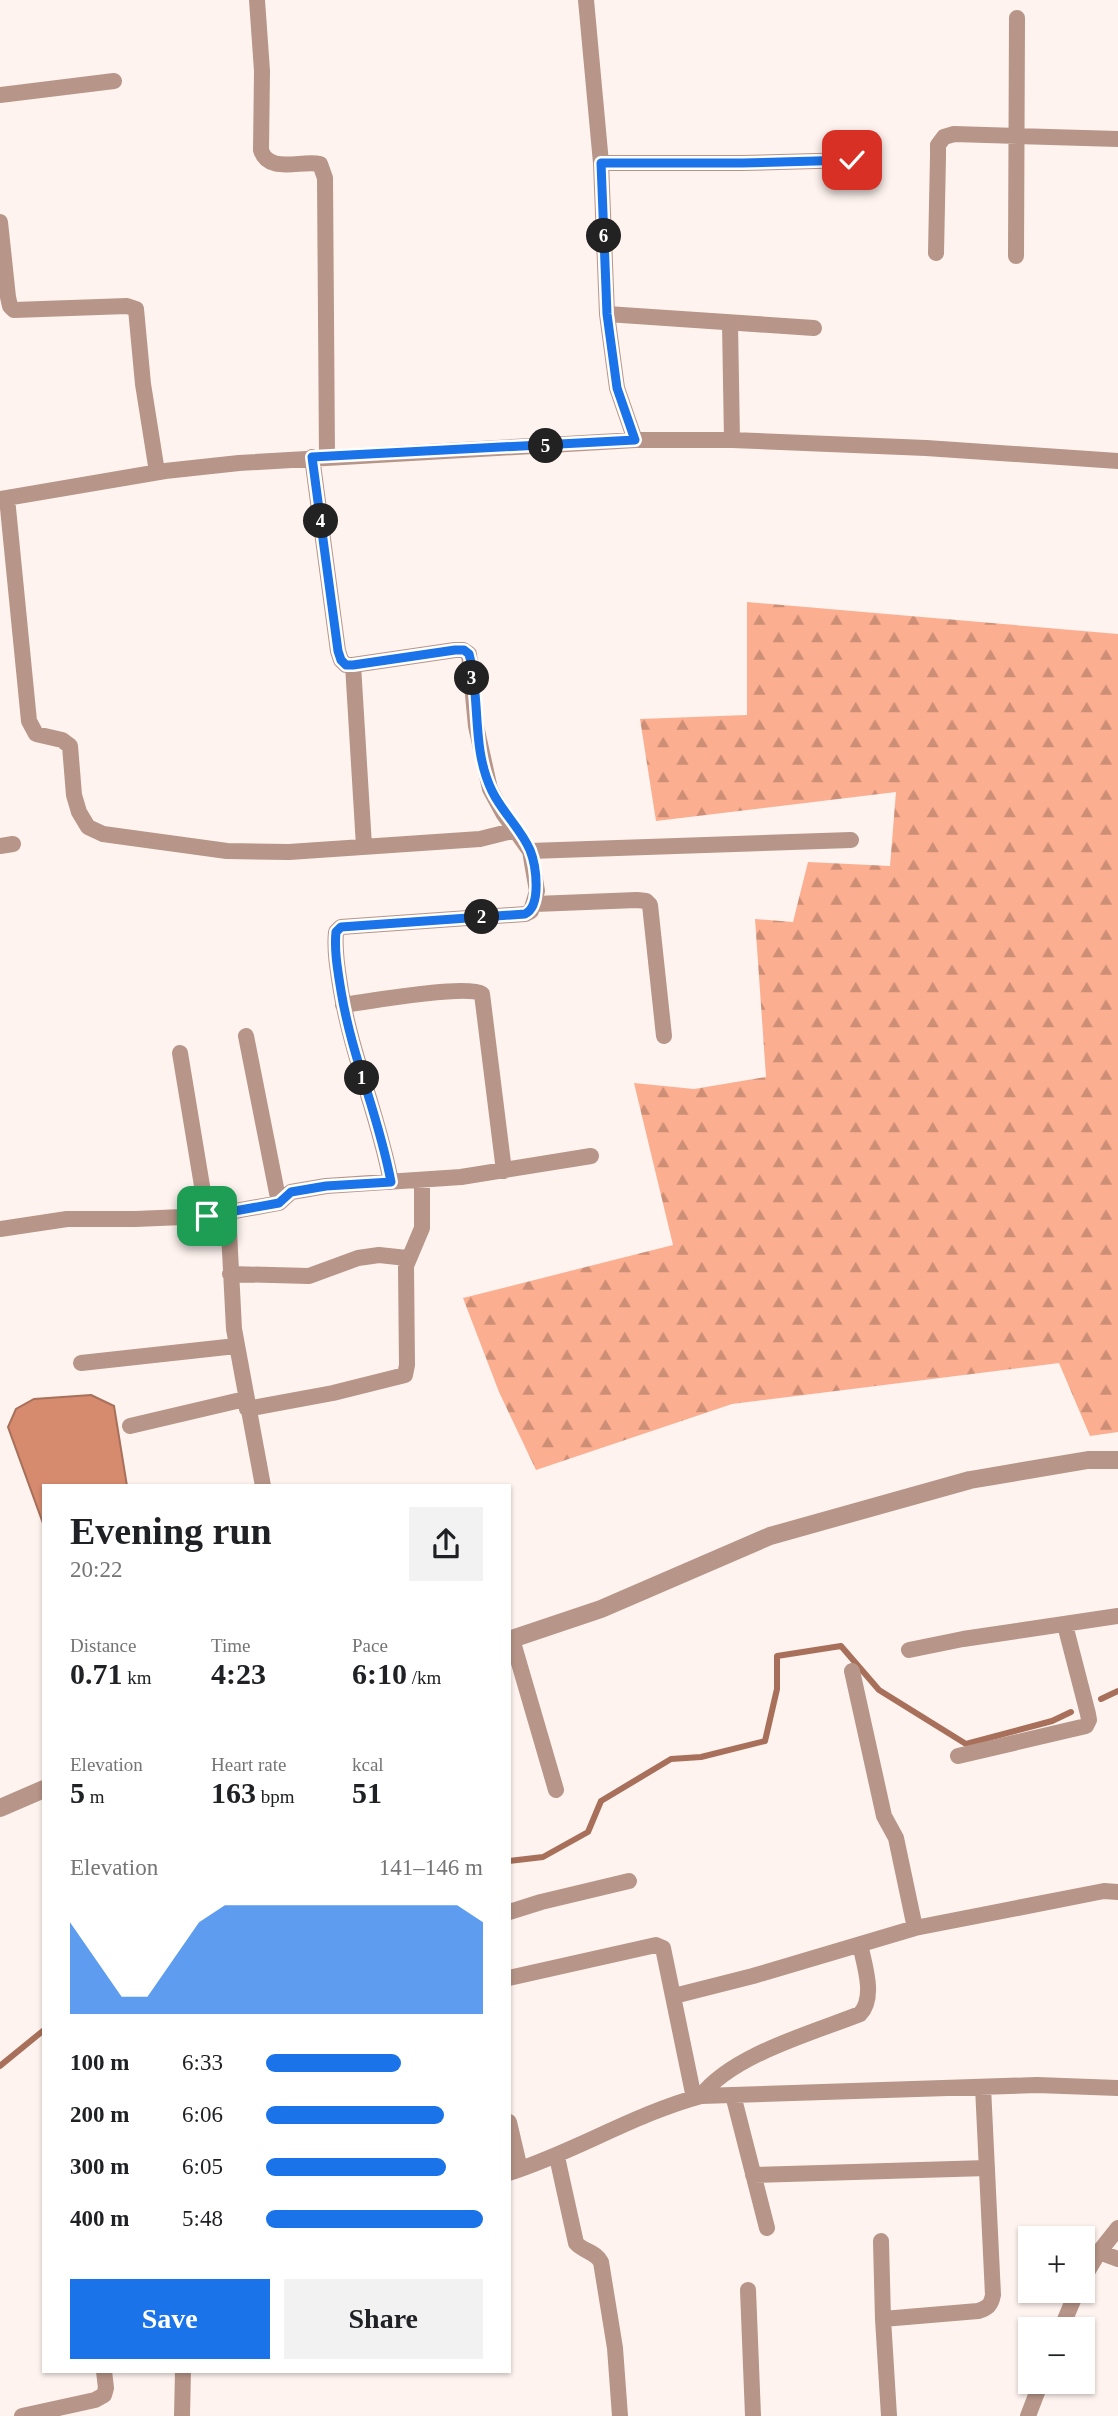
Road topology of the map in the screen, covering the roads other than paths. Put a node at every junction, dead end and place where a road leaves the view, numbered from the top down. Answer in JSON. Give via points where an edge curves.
{"nodes":[{"id":1,"x":257,"y":0,"type":"edge"},
{"id":2,"x":586,"y":0,"type":"edge"},
{"id":3,"x":1017,"y":18,"type":"dead end"},
{"id":4,"x":114,"y":81,"type":"dead end"},
{"id":5,"x":0,"y":95,"type":"edge"},
{"id":6,"x":1017,"y":136,"type":"junction"},
{"id":7,"x":1118,"y":139,"type":"edge"},
{"id":8,"x":852,"y":160,"type":"dead end"},
{"id":9,"x":601,"y":163,"type":"junction"},
{"id":10,"x":0,"y":222,"type":"edge"},
{"id":11,"x":936,"y":253,"type":"dead end"},
{"id":12,"x":1016,"y":256,"type":"dead end"},
{"id":13,"x":607,"y":314,"type":"junction"},
{"id":14,"x":730,"y":323,"type":"junction"},
{"id":15,"x":814,"y":328,"type":"dead end"},
{"id":16,"x":635,"y":440,"type":"junction"},
{"id":17,"x":732,"y":440,"type":"junction"},
{"id":18,"x":320,"y":457,"type":"junction"},
{"id":19,"x":1118,"y":461,"type":"edge"},
{"id":20,"x":157,"y":472,"type":"junction"},
{"id":21,"x":4,"y":499,"type":"edge"},
{"id":22,"x":353,"y":665,"type":"junction"},
{"id":23,"x":516,"y":830,"type":"junction"},
{"id":24,"x":850,"y":840,"type":"dead end"},
{"id":25,"x":364,"y":846,"type":"junction"},
{"id":26,"x":530,"y":851,"type":"junction"},
{"id":27,"x":535,"y":904,"type":"junction"},
{"id":28,"x":343,"y":1005,"type":"junction"},
{"id":29,"x":246,"y":1036,"type":"dead end"},
{"id":30,"x":664,"y":1036,"type":"dead end"},
{"id":31,"x":180,"y":1053,"type":"dead end"},
{"id":32,"x":591,"y":1156,"type":"dead end"},
{"id":33,"x":504,"y":1171,"type":"junction"},
{"id":34,"x":422,"y":1181,"type":"junction"},
{"id":35,"x":391,"y":1182,"type":"junction"},
{"id":36,"x":279,"y":1203,"type":"junction"},
{"id":37,"x":228,"y":1212,"type":"junction"},
{"id":38,"x":207,"y":1216,"type":"junction"},
{"id":39,"x":0,"y":1230,"type":"edge"},
{"id":40,"x":407,"y":1258,"type":"junction"},
{"id":41,"x":230,"y":1274,"type":"junction"},
{"id":42,"x":236,"y":1346,"type":"junction"},
{"id":43,"x":81,"y":1363,"type":"dead end"},
{"id":44,"x":246,"y":1404,"type":"junction"},
{"id":45,"x":130,"y":1426,"type":"dead end"},
{"id":46,"x":1118,"y":1460,"type":"edge"},
{"id":47,"x":263,"y":1484,"type":"edge"},
{"id":48,"x":1118,"y":1616,"type":"edge"},
{"id":49,"x":1065,"y":1625,"type":"junction"},
{"id":50,"x":511,"y":1639,"type":"edge"},
{"id":51,"x":909,"y":1650,"type":"dead end"},
{"id":52,"x":852,"y":1671,"type":"dead end"},
{"id":53,"x":958,"y":1756,"type":"dead end"},
{"id":54,"x":42,"y":1790,"type":"edge"},
{"id":55,"x":556,"y":1790,"type":"dead end"},
{"id":56,"x":0,"y":1808,"type":"edge"},
{"id":57,"x":629,"y":1881,"type":"dead end"},
{"id":58,"x":1118,"y":1892,"type":"edge"},
{"id":59,"x":511,"y":1911,"type":"edge"},
{"id":60,"x":915,"y":1928,"type":"junction"},
{"id":61,"x":860,"y":1944,"type":"junction"},
{"id":62,"x":511,"y":1978,"type":"edge"},
{"id":63,"x":674,"y":1996,"type":"junction"},
{"id":64,"x":983,"y":2087,"type":"junction"},
{"id":65,"x":1118,"y":2088,"type":"edge"},
{"id":66,"x":733,"y":2095,"type":"junction"},
{"id":67,"x":697,"y":2097,"type":"junction"},
{"id":68,"x":511,"y":2138,"type":"edge"},
{"id":69,"x":557,"y":2157,"type":"junction"},
{"id":70,"x":987,"y":2168,"type":"junction"},
{"id":71,"x":515,"y":2171,"type":"edge"},
{"id":72,"x":753,"y":2175,"type":"junction"},
{"id":73,"x":767,"y":2228,"type":"dead end"},
{"id":74,"x":1118,"y":2228,"type":"edge"},
{"id":75,"x":881,"y":2241,"type":"dead end"},
{"id":76,"x":1099,"y":2252,"type":"junction"},
{"id":77,"x":1095,"y":2259,"type":"edge"},
{"id":78,"x":1118,"y":2259,"type":"edge"},
{"id":79,"x":748,"y":2290,"type":"dead end"},
{"id":80,"x":883,"y":2319,"type":"junction"},
{"id":81,"x":104,"y":2373,"type":"edge"},
{"id":82,"x":183,"y":2373,"type":"edge"},
{"id":83,"x":1036,"y":2394,"type":"edge"},
{"id":84,"x":22,"y":2416,"type":"edge"},
{"id":85,"x":182,"y":2416,"type":"edge"},
{"id":86,"x":620,"y":2416,"type":"edge"},
{"id":87,"x":753,"y":2416,"type":"edge"},
{"id":88,"x":889,"y":2416,"type":"edge"},
{"id":89,"x":1028,"y":2416,"type":"edge"}],
"edges":[{"from":1,"to":18,"type":"street","via":[[263,158],[275,164],[320,164],[325,177]]},
{"from":2,"to":9,"type":"street"},
{"from":3,"to":6,"type":"street"},
{"from":4,"to":5,"type":"street"},
{"from":6,"to":7,"type":"street"},
{"from":6,"to":11,"type":"street","via":[[954,134],[938,145]]},
{"from":6,"to":12,"type":"street"},
{"from":8,"to":9,"type":"street"},
{"from":9,"to":13,"type":"street"},
{"from":10,"to":20,"type":"street","via":[[8,297],[14,310],[136,309]]},
{"from":13,"to":14,"type":"street"},
{"from":13,"to":16,"type":"street","via":[[617,388]]},
{"from":14,"to":15,"type":"street"},
{"from":14,"to":17,"type":"street"},
{"from":16,"to":17,"type":"street"},
{"from":16,"to":18,"type":"street"},
{"from":17,"to":19,"type":"street"},
{"from":18,"to":20,"type":"street"},
{"from":18,"to":22,"type":"street","via":[[338,651],[346,665]]},
{"from":20,"to":21,"type":"street"},
{"from":21,"to":25,"type":"street","via":[[29,721],[36,734],[70,746],[74,795],[88,827],[103,834],[227,851]]},
{"from":22,"to":23,"type":"street","via":[[455,650],[469,654],[482,761],[490,789]]},
{"from":22,"to":25,"type":"street"},
{"from":23,"to":25,"type":"street","via":[[480,839]]},
{"from":23,"to":26,"type":"street"},
{"from":24,"to":26,"type":"street"},
{"from":26,"to":27,"type":"street"},
{"from":27,"to":28,"type":"street","via":[[525,914],[341,927],[335,939]]},
{"from":27,"to":30,"type":"street","via":[[637,900],[650,905]]},
{"from":28,"to":33,"type":"street","via":[[419,995],[482,994]]},
{"from":28,"to":35,"type":"street"},
{"from":29,"to":36,"type":"street"},
{"from":31,"to":38,"type":"street"},
{"from":32,"to":33,"type":"street"},
{"from":33,"to":34,"type":"street"},
{"from":34,"to":35,"type":"street"},
{"from":34,"to":40,"type":"street","via":[[422,1228]]},
{"from":35,"to":36,"type":"street","via":[[291,1192]]},
{"from":36,"to":37,"type":"street"},
{"from":37,"to":38,"type":"street"},
{"from":37,"to":41,"type":"street"},
{"from":38,"to":39,"type":"street","via":[[67,1219]]},
{"from":40,"to":41,"type":"street","via":[[358,1258],[309,1276]]},
{"from":40,"to":44,"type":"street","via":[[405,1375],[333,1393]]},
{"from":41,"to":42,"type":"street"},
{"from":42,"to":43,"type":"street"},
{"from":42,"to":44,"type":"street"},
{"from":44,"to":45,"type":"street"},
{"from":44,"to":47,"type":"street"},
{"from":46,"to":50,"type":"street","via":[[1088,1460],[970,1480],[770,1536],[601,1609]]},
{"from":48,"to":49,"type":"street"},
{"from":49,"to":51,"type":"street"},
{"from":49,"to":53,"type":"street","via":[[1088,1714],[1086,1726]]},
{"from":50,"to":55,"type":"street"},
{"from":52,"to":60,"type":"street"},
{"from":54,"to":56,"type":"street"},
{"from":57,"to":59,"type":"street"},
{"from":58,"to":60,"type":"street"},
{"from":60,"to":61,"type":"street"},
{"from":61,"to":63,"type":"street"},
{"from":61,"to":67,"type":"street","via":[[868,1998],[860,2014],[779,2045],[729,2071]]},
{"from":62,"to":63,"type":"street","via":[[656,1945],[666,1955]]},
{"from":63,"to":67,"type":"street"},
{"from":64,"to":65,"type":"street"},
{"from":64,"to":66,"type":"street"},
{"from":64,"to":70,"type":"street"},
{"from":66,"to":67,"type":"street"},
{"from":66,"to":72,"type":"street"},
{"from":67,"to":69,"type":"street"},
{"from":68,"to":71,"type":"street"},
{"from":69,"to":71,"type":"street"},
{"from":69,"to":86,"type":"street","via":[[576,2243],[601,2262]]},
{"from":70,"to":72,"type":"street"},
{"from":70,"to":80,"type":"street","via":[[991,2304],[978,2311]]},
{"from":72,"to":73,"type":"street"},
{"from":74,"to":76,"type":"street"},
{"from":75,"to":80,"type":"street"},
{"from":76,"to":77,"type":"street"},
{"from":76,"to":78,"type":"street"},
{"from":79,"to":87,"type":"street"},
{"from":80,"to":88,"type":"street"},
{"from":81,"to":84,"type":"street","via":[[104,2395],[95,2400]]},
{"from":82,"to":85,"type":"street"},
{"from":83,"to":89,"type":"street"}]}
